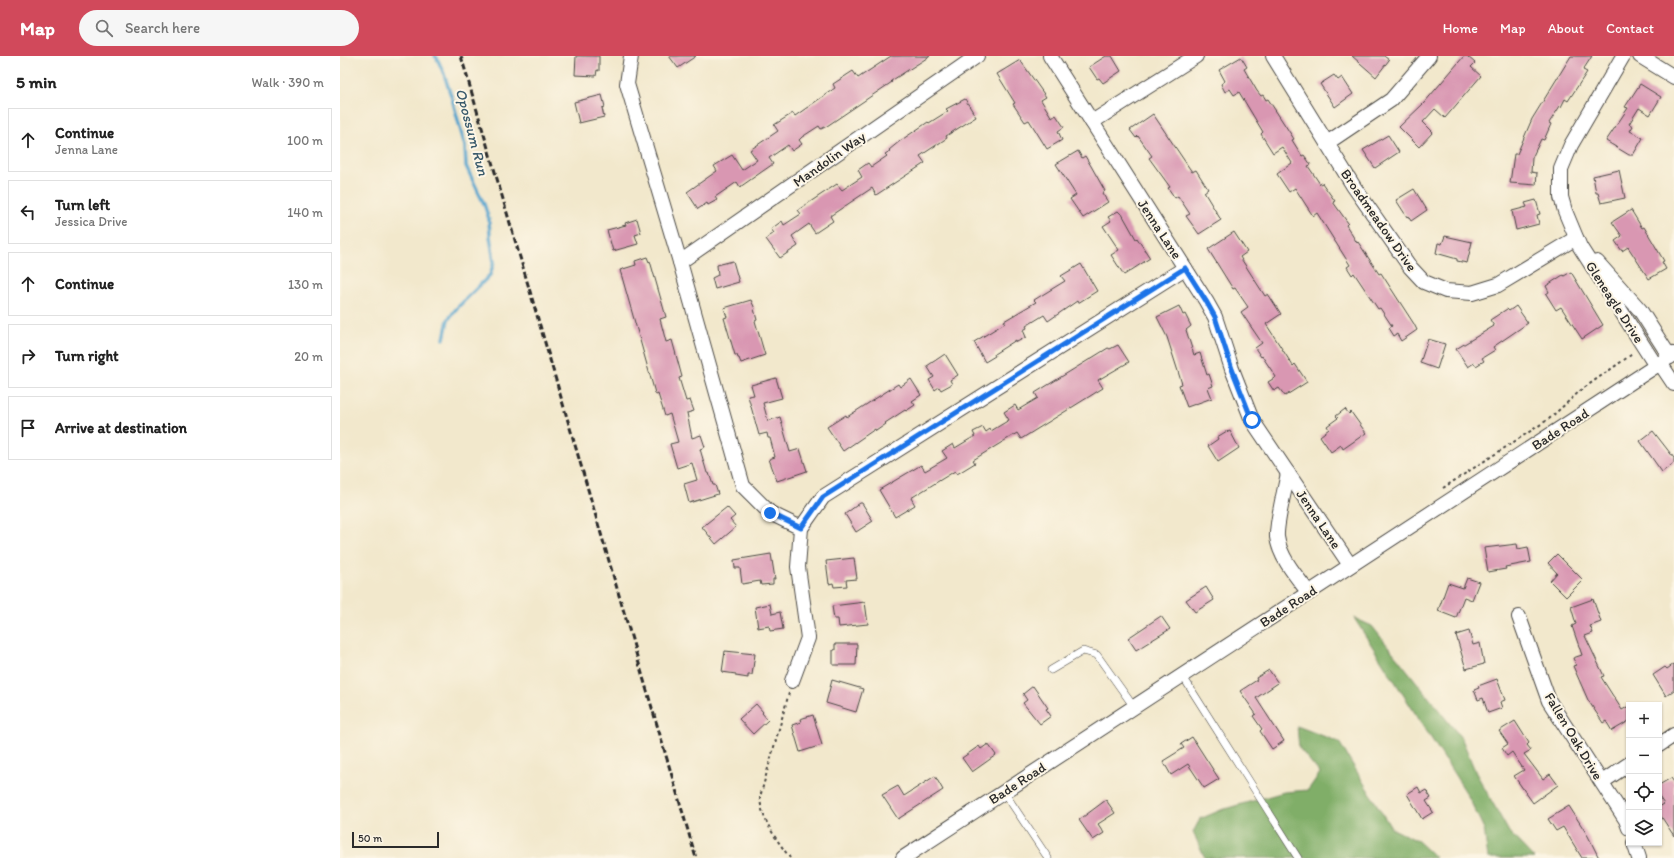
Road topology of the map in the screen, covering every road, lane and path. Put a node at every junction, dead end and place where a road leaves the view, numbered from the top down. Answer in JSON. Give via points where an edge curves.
{"nodes":[{"id":1,"x":631,"y":56,"type":"edge"},
{"id":2,"x":977,"y":56,"type":"edge"},
{"id":3,"x":1050,"y":56,"type":"edge"},
{"id":4,"x":1196,"y":56,"type":"edge"},
{"id":5,"x":1273,"y":56,"type":"edge"},
{"id":6,"x":1429,"y":56,"type":"edge"},
{"id":7,"x":1624,"y":56,"type":"edge"},
{"id":8,"x":1640,"y":56,"type":"edge"},
{"id":9,"x":1674,"y":77,"type":"edge"},
{"id":10,"x":1092,"y":122,"type":"junction"},
{"id":11,"x":1327,"y":143,"type":"junction"},
{"id":12,"x":1576,"y":238,"type":"junction"},
{"id":13,"x":680,"y":262,"type":"junction"},
{"id":14,"x":1185,"y":268,"type":"junction"},
{"id":15,"x":1636,"y":355,"type":"dead end"},
{"id":16,"x":1665,"y":360,"type":"edge"},
{"id":17,"x":1674,"y":384,"type":"edge"},
{"id":18,"x":1288,"y":473,"type":"junction"},
{"id":19,"x":1442,"y":488,"type":"dead end"},
{"id":20,"x":801,"y":528,"type":"junction"},
{"id":21,"x":1350,"y":566,"type":"junction"},
{"id":22,"x":1309,"y":593,"type":"junction"},
{"id":23,"x":1519,"y":617,"type":"dead end"},
{"id":24,"x":1051,"y":670,"type":"dead end"},
{"id":25,"x":1182,"y":676,"type":"junction"},
{"id":26,"x":792,"y":681,"type":"joint"},
{"id":27,"x":1134,"y":707,"type":"junction"},
{"id":28,"x":1674,"y":735,"type":"edge"},
{"id":29,"x":1662,"y":743,"type":"edge"},
{"id":30,"x":1626,"y":766,"type":"edge"},
{"id":31,"x":1602,"y":782,"type":"junction"},
{"id":32,"x":1004,"y":792,"type":"junction"},
{"id":33,"x":1626,"y":820,"type":"edge"},
{"id":34,"x":1635,"y":846,"type":"edge"},
{"id":35,"x":790,"y":858,"type":"edge"},
{"id":36,"x":903,"y":858,"type":"edge"},
{"id":37,"x":1048,"y":858,"type":"edge"},
{"id":38,"x":1298,"y":858,"type":"edge"},
{"id":39,"x":1639,"y":858,"type":"edge"}],
"edges":[{"from":1,"to":13,"type":"street","via":[[627,84]]},
{"from":2,"to":13,"type":"street","name":"Mandolin Way"},
{"from":3,"to":10,"type":"street","name":"Jenna Lane"},
{"from":4,"to":10,"type":"street"},
{"from":5,"to":11,"type":"street","name":"Broadmeadow Drive"},
{"from":6,"to":11,"type":"street","via":[[1391,100]]},
{"from":7,"to":12,"type":"street","name":"Gleneagle Drive","via":[[1571,145],[1561,169],[1564,211]]},
{"from":8,"to":9,"type":"street"},
{"from":10,"to":14,"type":"street","name":"Jenna Lane"},
{"from":11,"to":12,"type":"street","name":"Broadmeadow Drive","via":[[1410,267],[1424,282],[1446,290],[1472,294],[1498,286]]},
{"from":12,"to":16,"type":"street","name":"Gleneagle Drive","via":[[1640,310]]},
{"from":13,"to":20,"type":"street","via":[[743,486],[770,513]]},
{"from":14,"to":18,"type":"street","name":"Jenna Lane","via":[[1215,317],[1252,420]]},
{"from":14,"to":20,"type":"street","via":[[823,497]]},
{"from":15,"to":19,"type":"path","via":[[1631,355],[1581,390],[1548,419]]},
{"from":16,"to":17,"type":"street","name":"Gleneagle Drive"},
{"from":16,"to":21,"type":"street","name":"Bade Road"},
{"from":18,"to":21,"type":"street","name":"Jenna Lane"},
{"from":18,"to":22,"type":"street","name":"Jenna Lane","via":[[1277,536],[1282,554]]},
{"from":20,"to":26,"type":"street","via":[[798,567],[808,638]]},
{"from":21,"to":22,"type":"street","name":"Bade Road"},
{"from":22,"to":25,"type":"street","name":"Bade Road"},
{"from":23,"to":31,"type":"street","name":"Fallen Oak Drive","via":[[1549,701]]},
{"from":24,"to":27,"type":"lane","via":[[1083,651],[1096,655]]},
{"from":25,"to":27,"type":"street","name":"Bade Road"},
{"from":25,"to":38,"type":"lane"},
{"from":26,"to":35,"type":"path","via":[[760,797],[767,823]]},
{"from":27,"to":32,"type":"street","name":"Bade Road"},
{"from":28,"to":29,"type":"street"},
{"from":30,"to":31,"type":"street"},
{"from":31,"to":33,"type":"street","name":"Fallen Oak Drive"},
{"from":32,"to":36,"type":"street","name":"Bade Road"},
{"from":32,"to":37,"type":"lane"},
{"from":34,"to":39,"type":"street"}]}
